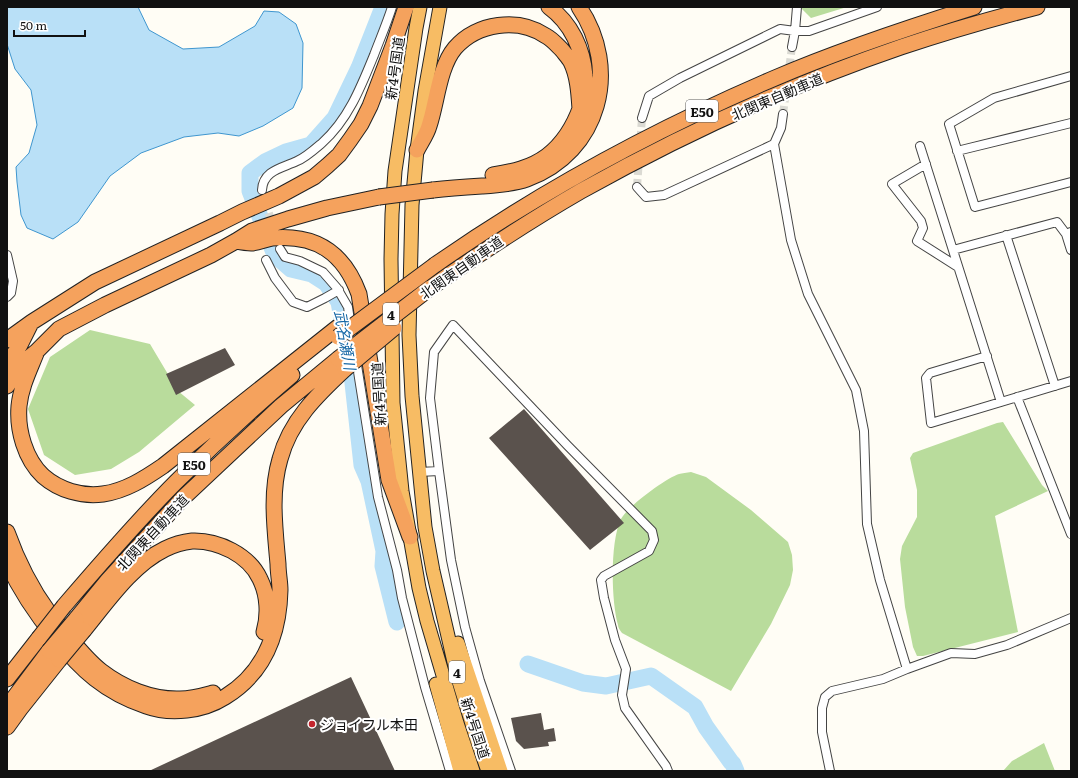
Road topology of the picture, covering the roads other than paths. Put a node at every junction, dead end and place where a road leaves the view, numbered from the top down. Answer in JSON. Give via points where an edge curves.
{"nodes":[{"id":1,"x":392,"y":7,"type":"edge"},
{"id":2,"x":406,"y":7,"type":"edge"},
{"id":3,"x":420,"y":7,"type":"edge"},
{"id":4,"x":440,"y":7,"type":"edge"},
{"id":5,"x":549,"y":7,"type":"edge"},
{"id":6,"x":564,"y":7,"type":"edge"},
{"id":7,"x":578,"y":7,"type":"edge"},
{"id":8,"x":797,"y":7,"type":"edge"},
{"id":9,"x":877,"y":7,"type":"edge"},
{"id":10,"x":974,"y":7,"type":"edge"},
{"id":11,"x":1037,"y":7,"type":"edge"},
{"id":12,"x":795,"y":31,"type":"junction"},
{"id":13,"x":792,"y":48,"type":"tunnel mouth"},
{"id":14,"x":1071,"y":76,"type":"edge"},
{"id":15,"x":601,"y":84,"type":"junction"},
{"id":16,"x":580,"y":109,"type":"junction"},
{"id":17,"x":783,"y":114,"type":"tunnel mouth"},
{"id":18,"x":642,"y":118,"type":"tunnel mouth"},
{"id":19,"x":1071,"y":123,"type":"edge"},
{"id":20,"x":774,"y":144,"type":"junction"},
{"id":21,"x":920,"y":146,"type":"dead end"},
{"id":22,"x":417,"y":150,"type":"junction"},
{"id":23,"x":957,"y":150,"type":"junction"},
{"id":24,"x":926,"y":164,"type":"junction"},
{"id":25,"x":1071,"y":182,"type":"edge"},
{"id":26,"x":434,"y":185,"type":"junction"},
{"id":27,"x":637,"y":186,"type":"dead end"},
{"id":28,"x":262,"y":190,"type":"dead end"},
{"id":29,"x":380,"y":192,"type":"junction"},
{"id":30,"x":220,"y":223,"type":"junction"},
{"id":31,"x":1068,"y":233,"type":"edge"},
{"id":32,"x":1006,"y":235,"type":"junction"},
{"id":33,"x":236,"y":242,"type":"junction"},
{"id":34,"x":280,"y":249,"type":"dead end"},
{"id":35,"x":953,"y":250,"type":"junction"},
{"id":36,"x":1071,"y":250,"type":"edge"},
{"id":37,"x":7,"y":255,"type":"edge"},
{"id":38,"x":266,"y":260,"type":"dead end"},
{"id":39,"x":958,"y":267,"type":"junction"},
{"id":40,"x":339,"y":290,"type":"junction"},
{"id":41,"x":7,"y":297,"type":"edge"},
{"id":42,"x":32,"y":322,"type":"junction"},
{"id":43,"x":338,"y":332,"type":"junction"},
{"id":44,"x":7,"y":340,"type":"edge"},
{"id":45,"x":37,"y":351,"type":"junction"},
{"id":46,"x":987,"y":356,"type":"junction"},
{"id":47,"x":7,"y":364,"type":"edge"},
{"id":48,"x":341,"y":364,"type":"junction"},
{"id":49,"x":1071,"y":381,"type":"edge"},
{"id":50,"x":7,"y":386,"type":"edge"},
{"id":51,"x":1055,"y":386,"type":"junction"},
{"id":52,"x":1018,"y":397,"type":"junction"},
{"id":53,"x":1001,"y":402,"type":"junction"},
{"id":54,"x":439,"y":471,"type":"junction"},
{"id":55,"x":419,"y":472,"type":"junction"},
{"id":56,"x":7,"y":532,"type":"edge"},
{"id":57,"x":1071,"y":534,"type":"edge"},
{"id":58,"x":410,"y":537,"type":"junction"},
{"id":59,"x":7,"y":562,"type":"edge"},
{"id":60,"x":433,"y":571,"type":"junction"},
{"id":61,"x":1071,"y":618,"type":"edge"},
{"id":62,"x":427,"y":621,"type":"junction"},
{"id":63,"x":80,"y":624,"type":"junction"},
{"id":64,"x":54,"y":655,"type":"junction"},
{"id":65,"x":907,"y":669,"type":"junction"},
{"id":66,"x":7,"y":679,"type":"edge"},
{"id":67,"x":7,"y":707,"type":"edge"},
{"id":68,"x":7,"y":727,"type":"edge"},
{"id":69,"x":450,"y":771,"type":"edge"},
{"id":70,"x":460,"y":771,"type":"edge"},
{"id":71,"x":473,"y":771,"type":"edge"},
{"id":72,"x":488,"y":771,"type":"edge"},
{"id":73,"x":501,"y":771,"type":"edge"},
{"id":74,"x":511,"y":771,"type":"edge"},
{"id":75,"x":668,"y":771,"type":"edge"},
{"id":76,"x":830,"y":771,"type":"edge"}],
"edges":[{"from":1,"to":28,"type":"street","via":[[353,104],[340,124],[322,143],[298,161],[277,169],[267,177]]},
{"from":2,"to":30,"type":"highway","via":[[370,106],[361,124],[339,154],[314,177]]},
{"from":3,"to":58,"type":"highway","name":"新4号国道","number":"4","via":[[395,170],[391,260],[393,403],[402,491]]},
{"from":4,"to":22,"type":"highway","name":"新4号国道","number":"4"},
{"from":5,"to":16,"type":"highway","via":[[572,32],[582,56],[585,68],[585,94]]},
{"from":6,"to":15,"type":"highway","via":[[582,32]]},
{"from":7,"to":15,"type":"highway","via":[[596,44]]},
{"from":8,"to":12,"type":"street"},
{"from":9,"to":12,"type":"street","via":[[809,31]]},
{"from":10,"to":43,"type":"highway","name":"北関東自動車道","number":"E50","bridge":true,"via":[[832,55],[776,77],[675,123],[529,203],[449,255],[432,262]]},
{"from":11,"to":48,"type":"highway","name":"北関東自動車道","number":"E50","bridge":true,"via":[[901,47],[838,70],[723,119],[632,164],[534,219],[496,251],[431,292]]},
{"from":12,"to":13,"type":"street"},
{"from":12,"to":18,"type":"street","via":[[780,29],[680,78],[649,96]]},
{"from":14,"to":23,"type":"street","via":[[994,98],[949,124]]},
{"from":15,"to":26,"type":"highway","via":[[591,121],[578,143],[548,169],[526,179],[508,183]]},
{"from":16,"to":22,"type":"highway","via":[[575,72],[570,61],[547,36],[514,24],[488,28],[465,39],[449,57],[429,127]]},
{"from":16,"to":26,"type":"highway","via":[[573,126],[558,147],[535,163],[507,173]]},
{"from":17,"to":20,"type":"street","via":[[781,128]]},
{"from":19,"to":23,"type":"street"},
{"from":20,"to":27,"type":"street","via":[[664,195],[646,197]]},
{"from":20,"to":65,"type":"street","via":[[791,240],[808,294],[856,390],[864,431],[867,524],[880,580]]},
{"from":21,"to":24,"type":"street"},
{"from":22,"to":55,"type":"highway","name":"新4号国道","number":"4","via":[[412,205],[409,335]]},
{"from":23,"to":25,"type":"street","via":[[975,206]]},
{"from":24,"to":35,"type":"street"},
{"from":24,"to":39,"type":"street","via":[[892,184],[921,221],[923,228],[917,241]]},
{"from":26,"to":29,"type":"highway"},
{"from":29,"to":30,"type":"highway","via":[[330,198],[244,224]]},
{"from":29,"to":33,"type":"highway","via":[[252,231]]},
{"from":30,"to":42,"type":"highway","via":[[96,282]]},
{"from":31,"to":32,"type":"street","via":[[1057,222]]},
{"from":31,"to":36,"type":"street"},
{"from":32,"to":35,"type":"street"},
{"from":32,"to":51,"type":"street"},
{"from":33,"to":45,"type":"highway","via":[[59,329]]},
{"from":33,"to":58,"type":"highway","via":[[252,243],[287,237],[314,242],[336,255],[350,273],[359,294],[389,480]]},
{"from":34,"to":40,"type":"street","via":[[285,257],[323,272]]},
{"from":35,"to":39,"type":"street"},
{"from":37,"to":41,"type":"street","via":[[13,281]]},
{"from":38,"to":40,"type":"street","via":[[275,278],[293,302],[307,307]]},
{"from":39,"to":46,"type":"street"},
{"from":40,"to":69,"type":"street","via":[[348,307],[378,497],[425,687]]},
{"from":42,"to":44,"type":"highway"},
{"from":42,"to":47,"type":"highway"},
{"from":43,"to":45,"type":"highway","via":[[152,474],[117,491],[89,495],[64,489],[43,476],[27,452],[19,422],[19,407],[24,380]]},
{"from":43,"to":66,"type":"highway","name":"北関東自動車道","number":"E50","bridge":true,"via":[[219,440],[133,527],[64,606]]},
{"from":45,"to":50,"type":"highway","via":[[22,364]]},
{"from":46,"to":53,"type":"street"},
{"from":46,"to":53,"type":"street","via":[[930,374],[926,378],[931,423]]},
{"from":48,"to":59,"type":"highway","via":[[297,421],[280,458],[274,492],[280,590],[272,641],[258,668],[234,692],[221,700],[180,711],[150,708],[117,694],[87,673],[72,658],[40,619]]},
{"from":48,"to":63,"type":"highway","name":"北関東自動車道","number":"E50","via":[[281,406],[183,498],[108,580]]},
{"from":49,"to":51,"type":"street"},
{"from":51,"to":52,"type":"street"},
{"from":52,"to":53,"type":"street"},
{"from":52,"to":57,"type":"street"},
{"from":54,"to":55,"type":"street"},
{"from":54,"to":74,"type":"street","via":[[451,560],[465,627],[480,681]]},
{"from":54,"to":75,"type":"street","via":[[430,398],[434,352],[453,325],[652,531],[654,540],[649,551],[601,580],[615,640],[626,669],[622,695],[625,708]]},
{"from":55,"to":60,"type":"highway","name":"新4号国道","number":"4"},
{"from":56,"to":63,"type":"highway","via":[[20,564],[48,612],[101,671],[118,683],[138,692],[180,700],[214,692],[229,683],[242,672],[254,656],[262,640],[268,610],[260,579],[252,566],[238,554],[222,546],[191,541],[165,549],[149,560]]},
{"from":58,"to":62,"type":"highway","name":"新4号国道","number":"4"},
{"from":60,"to":72,"type":"highway","name":"新4号国道","number":"4","via":[[457,674]]},
{"from":60,"to":73,"type":"highway"},
{"from":61,"to":65,"type":"street","via":[[1007,645],[975,654],[951,653]]},
{"from":62,"to":70,"type":"highway","via":[[431,666]]},
{"from":62,"to":71,"type":"highway","name":"新4号国道","number":"4"},
{"from":63,"to":64,"type":"highway","bridge":true},
{"from":64,"to":67,"type":"highway"},
{"from":64,"to":68,"type":"highway"},
{"from":65,"to":76,"type":"street","via":[[883,679],[832,691],[825,698],[822,708],[822,732]]}]}
